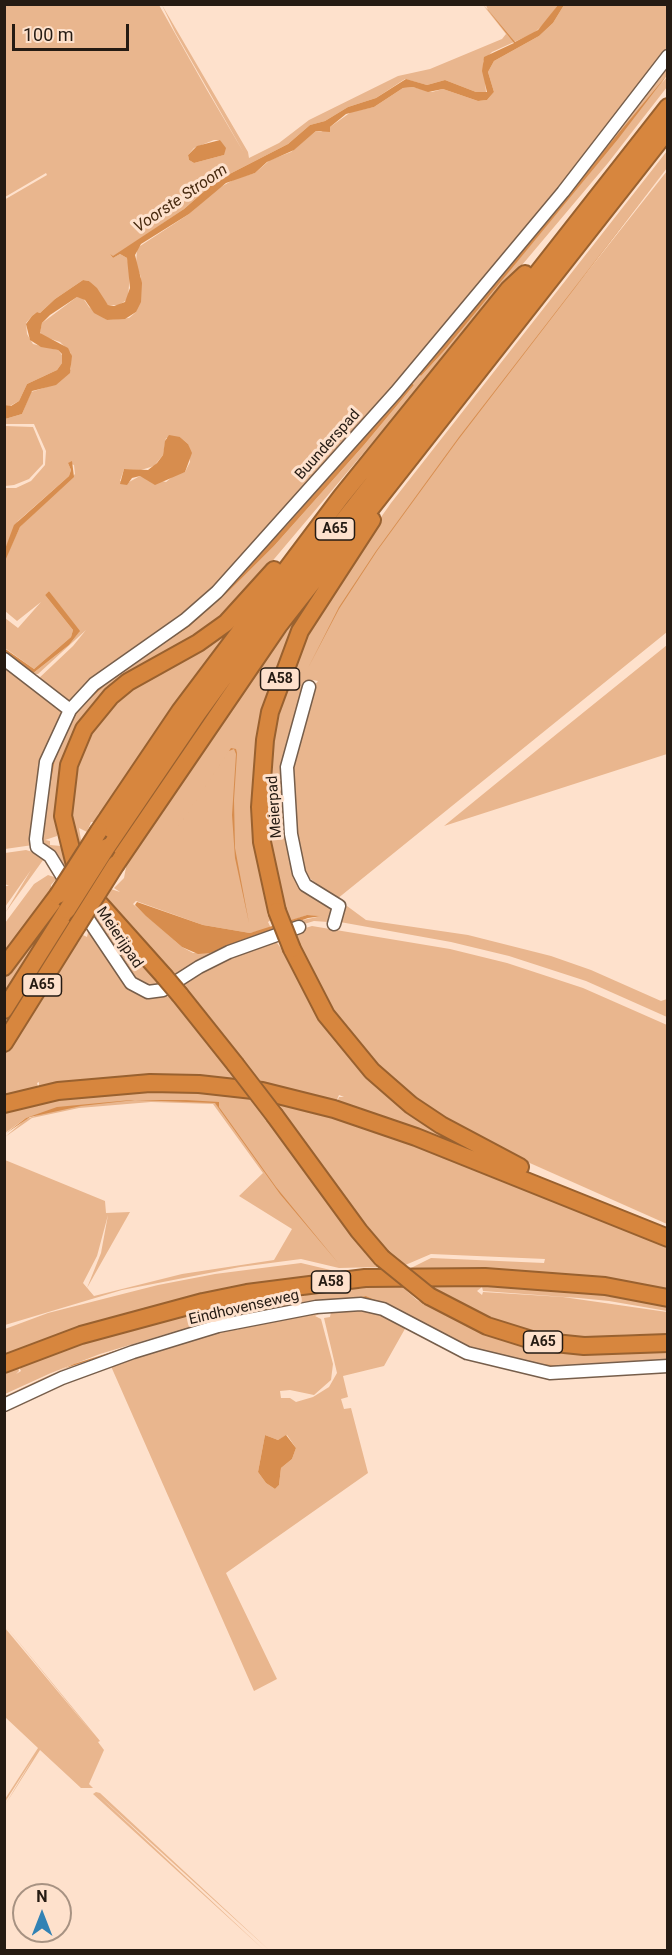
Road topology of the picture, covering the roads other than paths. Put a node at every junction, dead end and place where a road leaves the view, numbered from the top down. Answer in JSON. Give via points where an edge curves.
{"nodes":[{"id":1,"x":668,"y":56,"type":"edge"},
{"id":2,"x":668,"y":107,"type":"edge"},
{"id":3,"x":668,"y":130,"type":"edge"},
{"id":4,"x":577,"y":222,"type":"junction"},
{"id":5,"x":396,"y":474,"type":"junction"},
{"id":6,"x":341,"y":497,"type":"junction"},
{"id":7,"x":4,"y":659,"type":"edge"},
{"id":8,"x":309,"y":687,"type":"dead end"},
{"id":9,"x":70,"y":710,"type":"junction"},
{"id":10,"x":37,"y":847,"type":"joint"},
{"id":11,"x":334,"y":924,"type":"dead end"},
{"id":12,"x":299,"y":927,"type":"dead end"},
{"id":13,"x":4,"y":967,"type":"edge"},
{"id":14,"x":4,"y":1010,"type":"edge"},
{"id":15,"x":4,"y":1043,"type":"edge"},
{"id":16,"x":4,"y":1104,"type":"edge"},
{"id":17,"x":574,"y":1199,"type":"junction"},
{"id":18,"x":668,"y":1238,"type":"edge"},
{"id":19,"x":668,"y":1298,"type":"edge"},
{"id":20,"x":668,"y":1343,"type":"edge"},
{"id":21,"x":4,"y":1364,"type":"edge"},
{"id":22,"x":668,"y":1366,"type":"edge"},
{"id":23,"x":4,"y":1405,"type":"edge"}],
"edges":[{"from":1,"to":9,"type":"street","name":"Buunderspad","via":[[563,192],[403,384],[217,592],[185,620],[94,684]]},
{"from":2,"to":4,"type":"highway","number":"A65"},
{"from":3,"to":5,"type":"highway","number":"A65"},
{"from":4,"to":6,"type":"highway","number":"A65","via":[[509,289]]},
{"from":4,"to":14,"type":"highway","number":"A65","bridge":true,"via":[[267,618],[107,847]]},
{"from":5,"to":15,"type":"highway","number":"A65","bridge":true,"via":[[279,625],[116,864]]},
{"from":5,"to":17,"type":"highway","number":"A58","bridge":true,"via":[[385,502],[300,631],[270,712],[260,807],[264,851],[277,911],[326,1015],[372,1071],[441,1125]]},
{"from":6,"to":13,"type":"highway","number":"A65","bridge":true,"via":[[180,711]]},
{"from":6,"to":20,"type":"highway","number":"A65","bridge":true,"via":[[226,622],[191,647],[133,679],[111,696],[90,721],[74,750],[65,779],[64,827],[75,865],[98,901],[235,1064],[359,1231],[382,1258],[429,1296],[479,1323],[535,1341],[584,1346]]},
{"from":7,"to":9,"type":"street"},
{"from":8,"to":11,"type":"street","name":"Meierpad","via":[[287,767],[291,834],[305,885],[339,906]]},
{"from":9,"to":10,"type":"street","name":"Buunderspad","via":[[46,762]]},
{"from":10,"to":12,"type":"street","name":"Meierijpad","via":[[54,861],[96,932],[131,983],[142,991],[163,990],[229,952]]},
{"from":16,"to":17,"type":"highway","number":"A58","via":[[58,1091],[150,1083],[262,1091],[334,1109]]},
{"from":17,"to":18,"type":"highway","number":"A58"},
{"from":19,"to":21,"type":"highway","number":"A58","via":[[605,1287],[496,1278],[365,1278],[203,1302],[121,1322]]},
{"from":22,"to":23,"type":"street","name":"Eindhovenseweg","via":[[540,1371],[467,1353],[383,1309],[361,1304],[316,1307],[218,1326],[92,1367]]}]}
